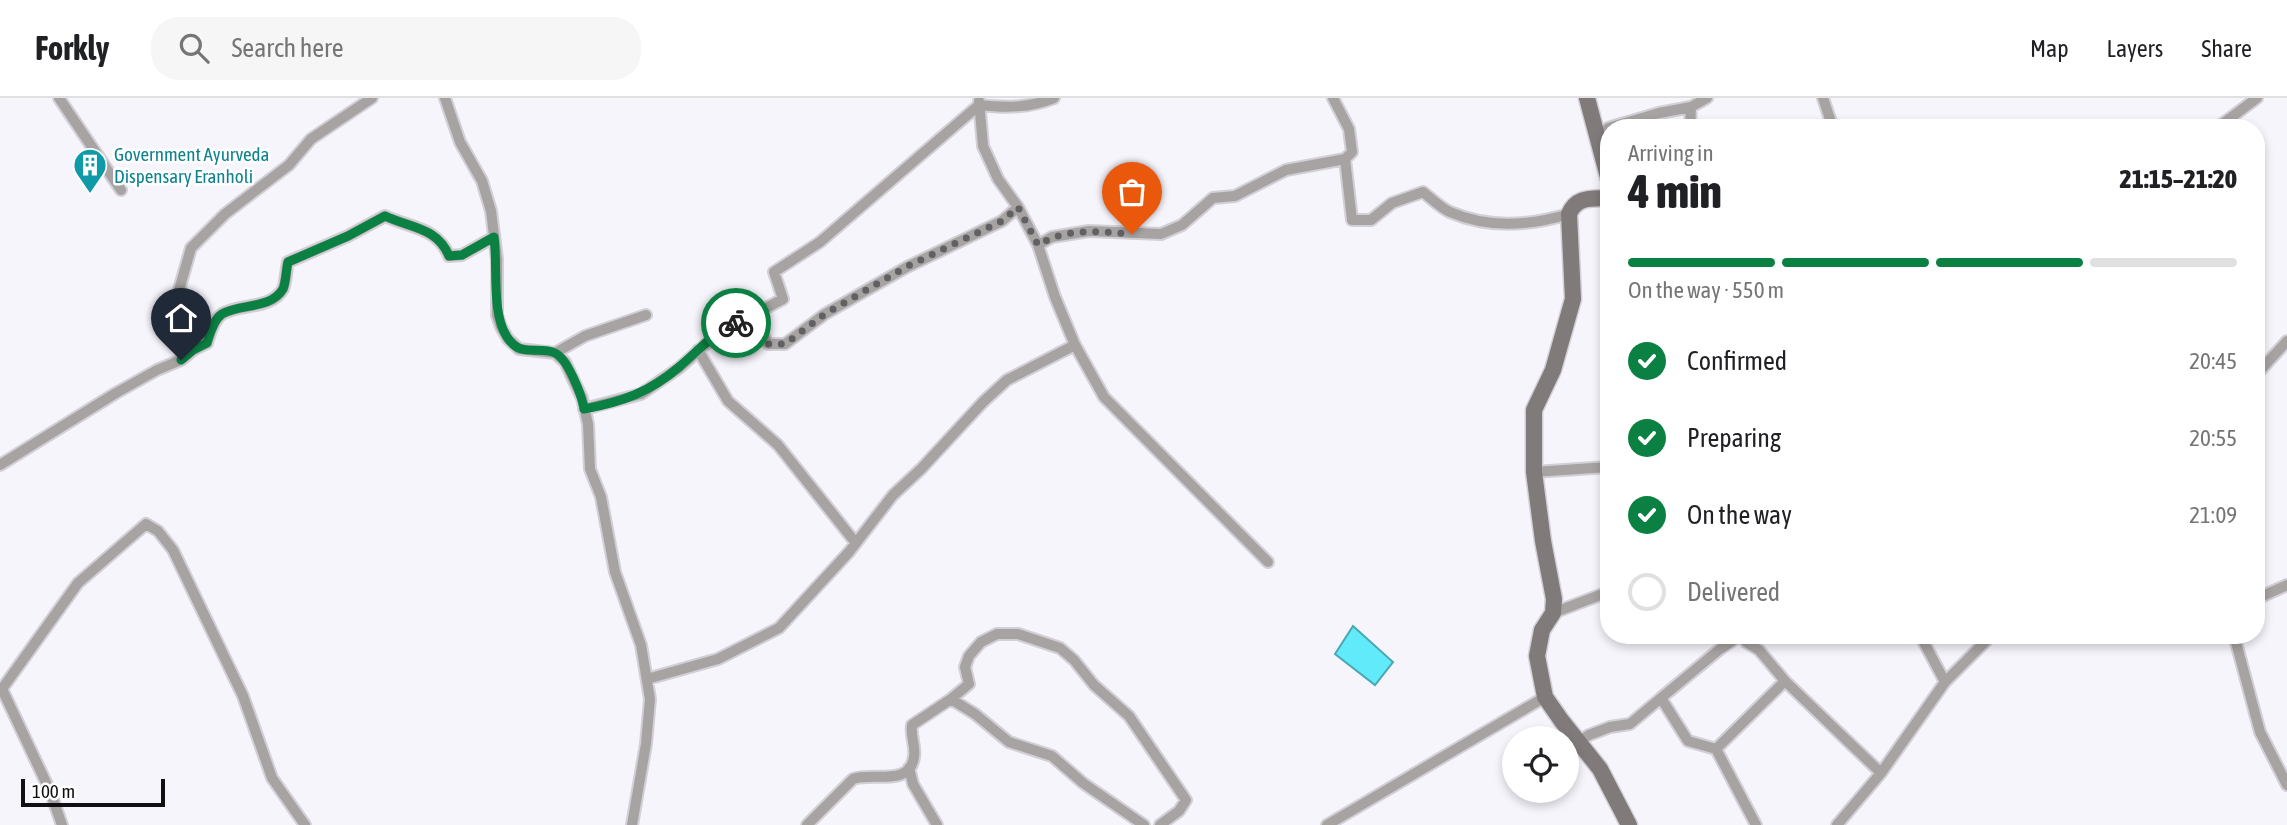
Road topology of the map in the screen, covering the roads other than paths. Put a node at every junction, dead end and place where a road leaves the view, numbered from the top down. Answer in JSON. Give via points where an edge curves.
{"nodes":[{"id":1,"x":60,"y":98,"type":"edge"},
{"id":2,"x":372,"y":98,"type":"edge"},
{"id":3,"x":445,"y":98,"type":"edge"},
{"id":4,"x":1054,"y":98,"type":"edge"},
{"id":5,"x":1333,"y":98,"type":"edge"},
{"id":6,"x":1587,"y":98,"type":"edge"},
{"id":7,"x":1707,"y":98,"type":"edge"},
{"id":8,"x":1823,"y":98,"type":"edge"},
{"id":9,"x":2257,"y":98,"type":"edge"},
{"id":10,"x":979,"y":101,"type":"edge"},
{"id":11,"x":1691,"y":107,"type":"junction"},
{"id":12,"x":1638,"y":119,"type":"edge"},
{"id":13,"x":1690,"y":119,"type":"edge"},
{"id":14,"x":1830,"y":119,"type":"edge"},
{"id":15,"x":2229,"y":119,"type":"edge"},
{"id":16,"x":1600,"y":122,"type":"edge"},
{"id":17,"x":1345,"y":159,"type":"junction"},
{"id":18,"x":121,"y":190,"type":"dead end"},
{"id":19,"x":1600,"y":199,"type":"edge"},
{"id":20,"x":1018,"y":207,"type":"junction"},
{"id":21,"x":1569,"y":214,"type":"junction"},
{"id":22,"x":494,"y":237,"type":"junction"},
{"id":23,"x":1038,"y":245,"type":"junction"},
{"id":24,"x":646,"y":315,"type":"dead end"},
{"id":25,"x":752,"y":316,"type":"junction"},
{"id":26,"x":2287,"y":341,"type":"edge"},
{"id":27,"x":207,"y":343,"type":"junction"},
{"id":28,"x":1075,"y":345,"type":"junction"},
{"id":29,"x":698,"y":349,"type":"junction"},
{"id":30,"x":555,"y":353,"type":"junction"},
{"id":31,"x":2265,"y":365,"type":"edge"},
{"id":32,"x":584,"y":409,"type":"junction"},
{"id":33,"x":0,"y":465,"type":"edge"},
{"id":34,"x":1600,"y":468,"type":"edge"},
{"id":35,"x":1534,"y":472,"type":"junction"},
{"id":36,"x":855,"y":542,"type":"junction"},
{"id":37,"x":1268,"y":562,"type":"dead end"},
{"id":38,"x":2287,"y":585,"type":"edge"},
{"id":39,"x":1600,"y":595,"type":"edge"},
{"id":40,"x":2265,"y":595,"type":"edge"},
{"id":41,"x":1553,"y":613,"type":"junction"},
{"id":42,"x":1728,"y":644,"type":"edge"},
{"id":43,"x":1748,"y":644,"type":"edge"},
{"id":44,"x":1925,"y":644,"type":"edge"},
{"id":45,"x":1983,"y":644,"type":"edge"},
{"id":46,"x":2236,"y":644,"type":"edge"},
{"id":47,"x":646,"y":679,"type":"junction"},
{"id":48,"x":1785,"y":681,"type":"junction"},
{"id":49,"x":1945,"y":682,"type":"junction"},
{"id":50,"x":1545,"y":697,"type":"junction"},
{"id":51,"x":1661,"y":698,"type":"junction"},
{"id":52,"x":951,"y":699,"type":"junction"},
{"id":53,"x":1566,"y":726,"type":"edge"},
{"id":54,"x":1579,"y":741,"type":"edge"},
{"id":55,"x":1579,"y":743,"type":"edge"},
{"id":56,"x":1716,"y":749,"type":"junction"},
{"id":57,"x":909,"y":768,"type":"junction"},
{"id":58,"x":1881,"y":773,"type":"junction"},
{"id":59,"x":2287,"y":785,"type":"edge"},
{"id":60,"x":1343,"y":822,"type":"edge"},
{"id":61,"x":62,"y":825,"type":"edge"},
{"id":62,"x":306,"y":825,"type":"edge"},
{"id":63,"x":632,"y":825,"type":"edge"},
{"id":64,"x":807,"y":825,"type":"edge"},
{"id":65,"x":937,"y":825,"type":"edge"},
{"id":66,"x":1144,"y":825,"type":"edge"},
{"id":67,"x":1160,"y":825,"type":"edge"},
{"id":68,"x":1327,"y":825,"type":"edge"},
{"id":69,"x":1629,"y":825,"type":"edge"},
{"id":70,"x":1756,"y":825,"type":"edge"},
{"id":71,"x":1837,"y":825,"type":"edge"}],
"edges":[{"from":1,"to":18,"type":"street"},
{"from":2,"to":27,"type":"street","via":[[311,139],[289,165],[225,214],[191,248],[177,297]]},
{"from":3,"to":22,"type":"street","via":[[460,142],[482,181]]},
{"from":4,"to":10,"type":"street","via":[[1010,108]]},
{"from":5,"to":17,"type":"street","via":[[1349,129],[1352,152]]},
{"from":6,"to":16,"type":"main road"},
{"from":7,"to":11,"type":"street"},
{"from":8,"to":14,"type":"street"},
{"from":9,"to":15,"type":"street"},
{"from":10,"to":20,"type":"street","via":[[983,146]]},
{"from":10,"to":25,"type":"street","via":[[820,242],[775,272],[783,299]]},
{"from":11,"to":12,"type":"street"},
{"from":11,"to":13,"type":"street"},
{"from":17,"to":21,"type":"street","via":[[1352,220],[1371,220],[1392,203],[1423,192],[1448,211],[1490,225]]},
{"from":17,"to":23,"type":"street","via":[[1286,170],[1235,196],[1213,198],[1182,225],[1161,234],[1089,231],[1052,236]]},
{"from":19,"to":21,"type":"main road","via":[[1579,201]]},
{"from":20,"to":23,"type":"street"},
{"from":20,"to":25,"type":"street","via":[[1002,221],[848,300],[785,344],[768,344]]},
{"from":21,"to":35,"type":"main road","via":[[1573,299],[1553,370],[1534,410]]},
{"from":22,"to":27,"type":"street","via":[[462,255],[449,256],[436,237],[385,216],[288,262],[284,288],[277,295],[262,304],[221,314]]},
{"from":22,"to":30,"type":"street","via":[[497,315],[508,340],[519,349]]},
{"from":23,"to":28,"type":"street"},
{"from":24,"to":30,"type":"street"},
{"from":25,"to":29,"type":"street","via":[[722,330]]},
{"from":26,"to":31,"type":"street"},
{"from":27,"to":33,"type":"street"},
{"from":28,"to":36,"type":"street","via":[[1007,380],[893,495]]},
{"from":28,"to":37,"type":"street","via":[[1104,397]]},
{"from":29,"to":32,"type":"street","via":[[641,394]]},
{"from":29,"to":36,"type":"street","via":[[728,401],[778,445]]},
{"from":30,"to":32,"type":"street","via":[[565,362]]},
{"from":32,"to":47,"type":"street","via":[[590,469]]},
{"from":34,"to":35,"type":"street"},
{"from":35,"to":41,"type":"main road","via":[[1555,599]]},
{"from":36,"to":47,"type":"street","via":[[779,628],[718,659]]},
{"from":38,"to":40,"type":"street"},
{"from":39,"to":41,"type":"street"},
{"from":41,"to":50,"type":"main road","via":[[1542,631],[1537,656]]},
{"from":42,"to":51,"type":"street"},
{"from":43,"to":48,"type":"street"},
{"from":44,"to":49,"type":"street"},
{"from":45,"to":49,"type":"street"},
{"from":46,"to":59,"type":"street","via":[[2260,733]]},
{"from":47,"to":63,"type":"street","via":[[650,699],[647,733]]},
{"from":48,"to":56,"type":"street"},
{"from":48,"to":58,"type":"street"},
{"from":49,"to":58,"type":"street"},
{"from":50,"to":53,"type":"main road"},
{"from":50,"to":60,"type":"street"},
{"from":51,"to":54,"type":"street","via":[[1630,724],[1610,727]]},
{"from":51,"to":56,"type":"street","via":[[1688,741]]},
{"from":52,"to":57,"type":"street","via":[[912,724],[915,749]]},
{"from":52,"to":66,"type":"street","via":[[1009,742],[1052,756]]},
{"from":52,"to":67,"type":"street","via":[[969,684],[965,667],[969,656],[981,642],[997,634],[1018,634],[1059,648],[1129,716],[1184,795],[1179,811]]},
{"from":55,"to":69,"type":"main road","via":[[1600,769]]},
{"from":56,"to":70,"type":"street"},
{"from":57,"to":64,"type":"street","via":[[894,778],[853,779]]},
{"from":57,"to":65,"type":"street"},
{"from":58,"to":71,"type":"street"},
{"from":60,"to":68,"type":"street"},
{"from":61,"to":62,"type":"street","via":[[2,689],[78,583],[146,524],[173,550],[243,696],[272,778]]}]}
